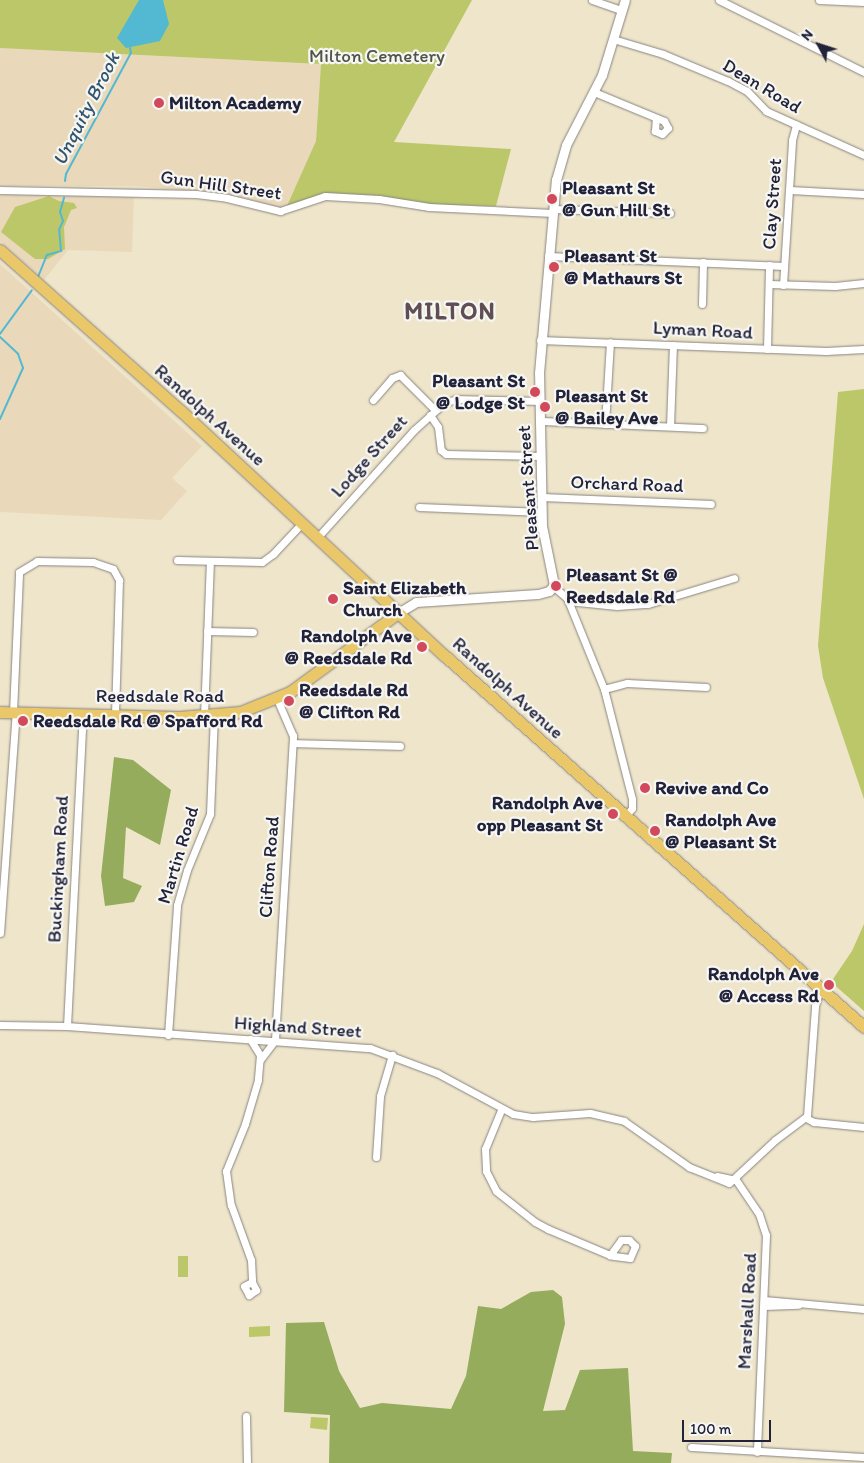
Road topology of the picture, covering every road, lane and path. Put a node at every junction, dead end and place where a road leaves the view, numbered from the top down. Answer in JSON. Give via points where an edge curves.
{"nodes":[{"id":1,"x":592,"y":0,"type":"edge"},
{"id":2,"x":625,"y":0,"type":"edge"},
{"id":3,"x":720,"y":0,"type":"edge"},
{"id":4,"x":818,"y":0,"type":"edge"},
{"id":5,"x":864,"y":2,"type":"edge"},
{"id":6,"x":621,"y":10,"type":"junction"},
{"id":7,"x":613,"y":39,"type":"junction"},
{"id":8,"x":864,"y":72,"type":"edge"},
{"id":9,"x":594,"y":92,"type":"junction"},
{"id":10,"x":656,"y":118,"type":"dead end"},
{"id":11,"x":796,"y":125,"type":"junction"},
{"id":12,"x":864,"y":155,"type":"edge"},
{"id":13,"x":0,"y":190,"type":"edge"},
{"id":14,"x":790,"y":190,"type":"junction"},
{"id":15,"x":864,"y":194,"type":"edge"},
{"id":16,"x":553,"y":211,"type":"junction"},
{"id":17,"x":670,"y":213,"type":"dead end"},
{"id":18,"x":0,"y":250,"type":"edge"},
{"id":19,"x":548,"y":256,"type":"junction"},
{"id":20,"x":703,"y":262,"type":"junction"},
{"id":21,"x":769,"y":265,"type":"junction"},
{"id":22,"x":784,"y":266,"type":"junction"},
{"id":23,"x":864,"y":283,"type":"edge"},
{"id":24,"x":769,"y":284,"type":"junction"},
{"id":25,"x":784,"y":285,"type":"junction"},
{"id":26,"x":702,"y":304,"type":"dead end"},
{"id":27,"x":540,"y":340,"type":"junction"},
{"id":28,"x":610,"y":342,"type":"junction"},
{"id":29,"x":673,"y":345,"type":"junction"},
{"id":30,"x":767,"y":349,"type":"junction"},
{"id":31,"x":864,"y":349,"type":"edge"},
{"id":32,"x":373,"y":400,"type":"dead end"},
{"id":33,"x":539,"y":401,"type":"junction"},
{"id":34,"x":432,"y":412,"type":"junction"},
{"id":35,"x":540,"y":421,"type":"junction"},
{"id":36,"x":605,"y":424,"type":"junction"},
{"id":37,"x":670,"y":426,"type":"junction"},
{"id":38,"x":703,"y":428,"type":"dead end"},
{"id":39,"x":540,"y":456,"type":"junction"},
{"id":40,"x":542,"y":497,"type":"junction"},
{"id":41,"x":711,"y":504,"type":"dead end"},
{"id":42,"x":419,"y":507,"type":"dead end"},
{"id":43,"x":542,"y":512,"type":"junction"},
{"id":44,"x":302,"y":523,"type":"junction"},
{"id":45,"x":317,"y":538,"type":"junction"},
{"id":46,"x":177,"y":560,"type":"dead end"},
{"id":47,"x":210,"y":561,"type":"junction"},
{"id":48,"x":734,"y":578,"type":"dead end"},
{"id":49,"x":553,"y":586,"type":"junction"},
{"id":50,"x":568,"y":600,"type":"junction"},
{"id":51,"x":398,"y":612,"type":"junction"},
{"id":52,"x":207,"y":631,"type":"junction"},
{"id":53,"x":253,"y":632,"type":"dead end"},
{"id":54,"x":706,"y":687,"type":"dead end"},
{"id":55,"x":604,"y":689,"type":"junction"},
{"id":56,"x":277,"y":699,"type":"junction"},
{"id":57,"x":0,"y":712,"type":"edge"},
{"id":58,"x":15,"y":712,"type":"junction"},
{"id":59,"x":83,"y":714,"type":"junction"},
{"id":60,"x":115,"y":715,"type":"junction"},
{"id":61,"x":209,"y":716,"type":"junction"},
{"id":62,"x":293,"y":742,"type":"junction"},
{"id":63,"x":400,"y":746,"type":"dead end"},
{"id":64,"x":626,"y":816,"type":"junction"},
{"id":65,"x":0,"y":933,"type":"edge"},
{"id":66,"x":820,"y":988,"type":"junction"},
{"id":67,"x":0,"y":1025,"type":"edge"},
{"id":68,"x":68,"y":1026,"type":"junction"},
{"id":69,"x":864,"y":1027,"type":"edge"},
{"id":70,"x":168,"y":1035,"type":"junction"},
{"id":71,"x":250,"y":1039,"type":"junction"},
{"id":72,"x":275,"y":1040,"type":"junction"},
{"id":73,"x":392,"y":1055,"type":"junction"},
{"id":74,"x":260,"y":1060,"type":"junction"},
{"id":75,"x":501,"y":1110,"type":"junction"},
{"id":76,"x":806,"y":1118,"type":"junction"},
{"id":77,"x":864,"y":1127,"type":"edge"},
{"id":78,"x":376,"y":1157,"type":"dead end"},
{"id":79,"x":736,"y":1180,"type":"junction"},
{"id":80,"x":610,"y":1255,"type":"junction"},
{"id":81,"x":252,"y":1282,"type":"dead end"},
{"id":82,"x":764,"y":1303,"type":"junction"},
{"id":83,"x":864,"y":1308,"type":"edge"},
{"id":84,"x":246,"y":1416,"type":"dead end"},
{"id":85,"x":691,"y":1447,"type":"dead end"},
{"id":86,"x":756,"y":1452,"type":"junction"},
{"id":87,"x":864,"y":1457,"type":"edge"},
{"id":88,"x":247,"y":1463,"type":"edge"}],
"edges":[{"from":1,"to":6,"type":"street"},
{"from":2,"to":6,"type":"street","name":"Pleasant Street"},
{"from":3,"to":8,"type":"street"},
{"from":4,"to":5,"type":"street"},
{"from":6,"to":7,"type":"street","name":"Pleasant Street"},
{"from":7,"to":9,"type":"street","name":"Pleasant Street"},
{"from":7,"to":11,"type":"street","name":"Dean Road","via":[[657,52],[728,80],[747,91],[766,111]]},
{"from":9,"to":10,"type":"street"},
{"from":9,"to":16,"type":"street","name":"Pleasant Street","via":[[563,151]]},
{"from":11,"to":12,"type":"street","name":"Dean Road"},
{"from":11,"to":14,"type":"street","name":"Clay Street","via":[[792,140]]},
{"from":13,"to":16,"type":"street","name":"Gun Hill Street","via":[[196,194],[280,211],[324,196],[379,199],[429,207]]},
{"from":14,"to":15,"type":"street"},
{"from":14,"to":22,"type":"street","name":"Clay Street"},
{"from":16,"to":17,"type":"street","name":"Gun Hill Street"},
{"from":16,"to":19,"type":"street","name":"Pleasant Street"},
{"from":18,"to":44,"type":"main road","name":"Randolph Avenue"},
{"from":19,"to":20,"type":"street"},
{"from":19,"to":27,"type":"street","name":"Pleasant Street"},
{"from":20,"to":21,"type":"street"},
{"from":20,"to":26,"type":"street"},
{"from":21,"to":22,"type":"street"},
{"from":21,"to":24,"type":"street"},
{"from":22,"to":25,"type":"street","name":"Clay Street"},
{"from":23,"to":25,"type":"street"},
{"from":24,"to":25,"type":"street"},
{"from":24,"to":30,"type":"street"},
{"from":27,"to":28,"type":"street","name":"Lyman Road"},
{"from":27,"to":33,"type":"street","name":"Pleasant Street"},
{"from":28,"to":29,"type":"street","name":"Lyman Road"},
{"from":28,"to":36,"type":"street"},
{"from":29,"to":30,"type":"street","name":"Lyman Road"},
{"from":29,"to":37,"type":"street"},
{"from":30,"to":31,"type":"street","name":"Lyman Road","via":[[835,352]]},
{"from":32,"to":34,"type":"street","via":[[398,375]]},
{"from":33,"to":34,"type":"street","name":"Lodge Street","via":[[456,399]]},
{"from":33,"to":35,"type":"street","name":"Pleasant Street"},
{"from":34,"to":39,"type":"street","via":[[441,448],[446,454]]},
{"from":34,"to":45,"type":"street","name":"Lodge Street"},
{"from":35,"to":36,"type":"street"},
{"from":35,"to":39,"type":"street","name":"Pleasant Street"},
{"from":36,"to":37,"type":"street"},
{"from":37,"to":38,"type":"street"},
{"from":39,"to":40,"type":"street","name":"Pleasant Street"},
{"from":40,"to":41,"type":"street","name":"Orchard Road"},
{"from":40,"to":43,"type":"street","name":"Pleasant Street"},
{"from":42,"to":43,"type":"street"},
{"from":43,"to":49,"type":"street","name":"Pleasant Street"},
{"from":44,"to":45,"type":"main road","name":"Randolph Avenue"},
{"from":44,"to":47,"type":"street","via":[[262,562]]},
{"from":45,"to":51,"type":"main road","name":"Randolph Avenue"},
{"from":46,"to":47,"type":"street"},
{"from":47,"to":52,"type":"street","name":"Martin Road"},
{"from":48,"to":50,"type":"street","via":[[648,604],[617,606]]},
{"from":49,"to":50,"type":"street"},
{"from":49,"to":51,"type":"street","name":"Reedsdale Road","via":[[547,592],[535,594],[416,602]]},
{"from":50,"to":55,"type":"street"},
{"from":51,"to":56,"type":"main road","name":"Reedsdale Road","via":[[305,683]]},
{"from":51,"to":64,"type":"main road","name":"Randolph Avenue"},
{"from":52,"to":53,"type":"street"},
{"from":52,"to":61,"type":"street","name":"Martin Road"},
{"from":54,"to":55,"type":"street","via":[[627,683]]},
{"from":55,"to":64,"type":"street","via":[[632,799],[632,808]]},
{"from":56,"to":61,"type":"main road","name":"Reedsdale Road","via":[[240,712]]},
{"from":56,"to":62,"type":"street","name":"Clifton Road","via":[[292,729]]},
{"from":57,"to":58,"type":"main road","name":"Reedsdale Road"},
{"from":58,"to":59,"type":"main road","name":"Reedsdale Road"},
{"from":58,"to":60,"type":"street","via":[[19,572],[37,561],[93,562],[113,569],[119,580]]},
{"from":58,"to":65,"type":"street"},
{"from":59,"to":60,"type":"main road","name":"Reedsdale Road"},
{"from":59,"to":68,"type":"street","name":"Buckingham Road"},
{"from":60,"to":61,"type":"main road","name":"Reedsdale Road"},
{"from":61,"to":70,"type":"street","name":"Martin Road","via":[[210,814],[177,905]]},
{"from":62,"to":63,"type":"street"},
{"from":62,"to":72,"type":"street","name":"Clifton Road"},
{"from":64,"to":66,"type":"main road","name":"Randolph Avenue"},
{"from":66,"to":69,"type":"main road","name":"Randolph Avenue"},
{"from":66,"to":76,"type":"street","via":[[815,1006],[810,1108]]},
{"from":67,"to":68,"type":"street","name":"Highland Street"},
{"from":68,"to":70,"type":"street","name":"Highland Street"},
{"from":70,"to":71,"type":"street","name":"Highland Street"},
{"from":71,"to":72,"type":"street","name":"Highland Street"},
{"from":71,"to":74,"type":"street","via":[[257,1047]]},
{"from":72,"to":73,"type":"street","name":"Highland Street","via":[[353,1045]]},
{"from":72,"to":74,"type":"street"},
{"from":73,"to":75,"type":"street","name":"Highland Street","via":[[447,1078]]},
{"from":73,"to":78,"type":"street","via":[[380,1096]]},
{"from":74,"to":81,"type":"street","via":[[245,1124],[226,1171],[231,1205],[251,1260]]},
{"from":75,"to":79,"type":"street","name":"Highland Street","via":[[525,1117],[590,1113],[620,1119],[686,1165],[711,1176],[731,1176]]},
{"from":75,"to":80,"type":"street","via":[[484,1152],[486,1171],[496,1191],[535,1222]]},
{"from":76,"to":77,"type":"street","via":[[814,1122]]},
{"from":76,"to":79,"type":"street","via":[[775,1140]]},
{"from":79,"to":82,"type":"street","name":"Marshall Road","via":[[759,1214],[765,1230]]},
{"from":80,"to":80,"type":"street","via":[[630,1258],[635,1246],[629,1240],[619,1240]]},
{"from":82,"to":83,"type":"street"},
{"from":82,"to":86,"type":"street","name":"Marshall Road"},
{"from":84,"to":88,"type":"street"},
{"from":85,"to":86,"type":"street"},
{"from":86,"to":87,"type":"street"}]}
